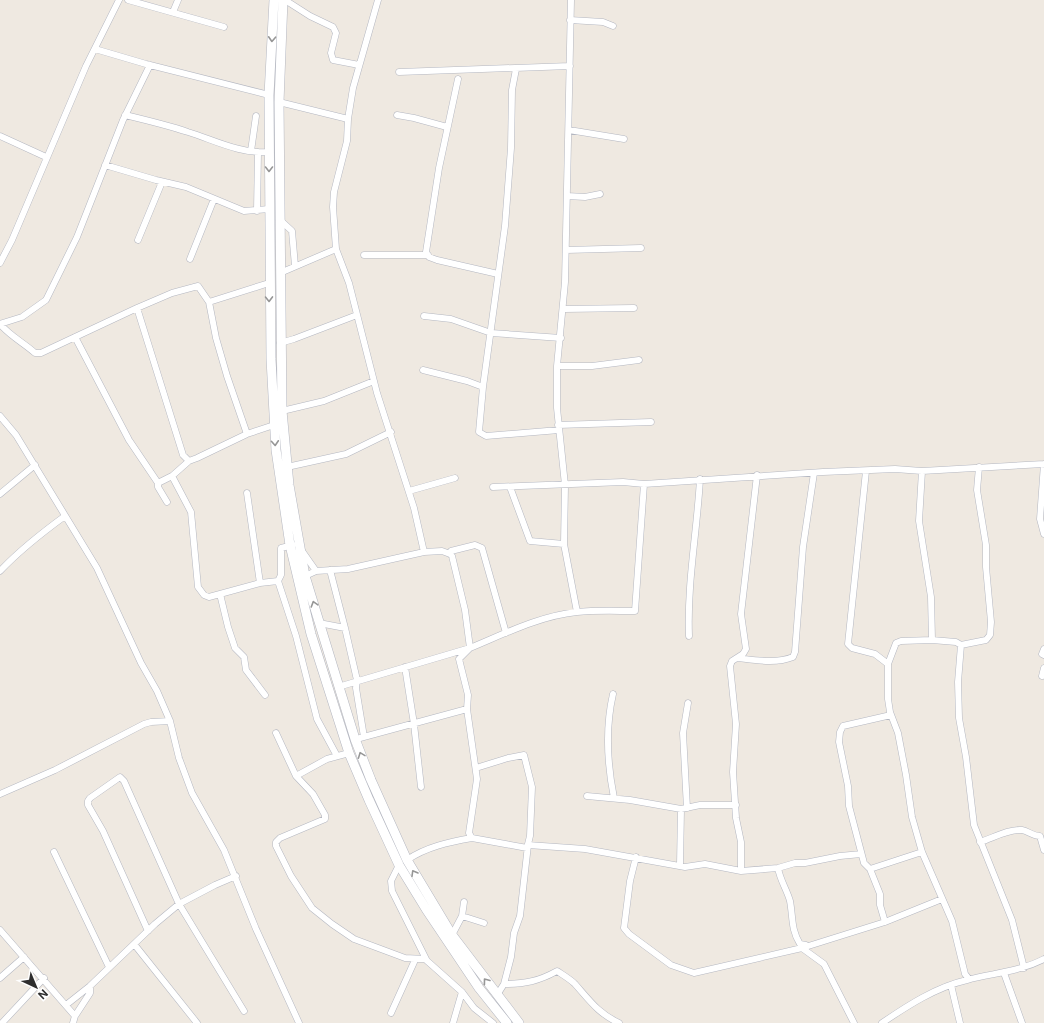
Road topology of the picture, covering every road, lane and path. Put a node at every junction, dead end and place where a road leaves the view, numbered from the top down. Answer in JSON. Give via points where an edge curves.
{"nodes":[{"id":1,"x":119,"y":0,"type":"edge"},
{"id":2,"x":128,"y":0,"type":"edge"},
{"id":3,"x":178,"y":0,"type":"edge"},
{"id":4,"x":274,"y":0,"type":"edge"},
{"id":5,"x":284,"y":0,"type":"edge"},
{"id":6,"x":378,"y":0,"type":"edge"},
{"id":7,"x":571,"y":0,"type":"edge"},
{"id":8,"x":173,"y":12,"type":"junction"},
{"id":9,"x":570,"y":20,"type":"junction"},
{"id":10,"x":613,"y":26,"type":"dead end"},
{"id":11,"x":224,"y":27,"type":"dead end"},
{"id":12,"x":94,"y":49,"type":"junction"},
{"id":13,"x":150,"y":65,"type":"junction"},
{"id":14,"x":359,"y":65,"type":"junction"},
{"id":15,"x":570,"y":66,"type":"junction"},
{"id":16,"x":516,"y":69,"type":"junction"},
{"id":17,"x":399,"y":72,"type":"dead end"},
{"id":18,"x":458,"y":79,"type":"dead end"},
{"id":19,"x":269,"y":94,"type":"junction"},
{"id":20,"x":279,"y":102,"type":"junction"},
{"id":21,"x":125,"y":115,"type":"junction"},
{"id":22,"x":397,"y":115,"type":"dead end"},
{"id":23,"x":256,"y":116,"type":"dead end"},
{"id":24,"x":348,"y":119,"type":"junction"},
{"id":25,"x":447,"y":127,"type":"junction"},
{"id":26,"x":569,"y":130,"type":"junction"},
{"id":27,"x":0,"y":136,"type":"edge"},
{"id":28,"x":624,"y":139,"type":"dead end"},
{"id":29,"x":251,"y":151,"type":"junction"},
{"id":30,"x":258,"y":152,"type":"junction"},
{"id":31,"x":269,"y":152,"type":"junction"},
{"id":32,"x":46,"y":157,"type":"junction"},
{"id":33,"x":105,"y":165,"type":"junction"},
{"id":34,"x":162,"y":182,"type":"junction"},
{"id":35,"x":600,"y":194,"type":"dead end"},
{"id":36,"x":567,"y":196,"type":"junction"},
{"id":37,"x":214,"y":199,"type":"junction"},
{"id":38,"x":269,"y":209,"type":"junction"},
{"id":39,"x":257,"y":211,"type":"junction"},
{"id":40,"x":279,"y":219,"type":"junction"},
{"id":41,"x":138,"y":240,"type":"dead end"},
{"id":42,"x":641,"y":248,"type":"dead end"},
{"id":43,"x":336,"y":249,"type":"junction"},
{"id":44,"x":566,"y":250,"type":"junction"},
{"id":45,"x":364,"y":255,"type":"dead end"},
{"id":46,"x":428,"y":255,"type":"junction"},
{"id":47,"x":190,"y":259,"type":"dead end"},
{"id":48,"x":0,"y":263,"type":"edge"},
{"id":49,"x":295,"y":266,"type":"junction"},
{"id":50,"x":280,"y":273,"type":"junction"},
{"id":51,"x":498,"y":274,"type":"junction"},
{"id":52,"x":269,"y":283,"type":"junction"},
{"id":53,"x":209,"y":302,"type":"junction"},
{"id":54,"x":137,"y":308,"type":"junction"},
{"id":55,"x":564,"y":308,"type":"junction"},
{"id":56,"x":634,"y":308,"type":"dead end"},
{"id":57,"x":357,"y":315,"type":"junction"},
{"id":58,"x":424,"y":316,"type":"dead end"},
{"id":59,"x":0,"y":324,"type":"edge"},
{"id":60,"x":491,"y":333,"type":"junction"},
{"id":61,"x":75,"y":337,"type":"junction"},
{"id":62,"x":561,"y":338,"type":"junction"},
{"id":63,"x":280,"y":343,"type":"junction"},
{"id":64,"x":639,"y":360,"type":"dead end"},
{"id":65,"x":558,"y":366,"type":"junction"},
{"id":66,"x":423,"y":370,"type":"dead end"},
{"id":67,"x":374,"y":381,"type":"junction"},
{"id":68,"x":484,"y":387,"type":"junction"},
{"id":69,"x":282,"y":410,"type":"junction"},
{"id":70,"x":0,"y":416,"type":"edge"},
{"id":71,"x":651,"y":422,"type":"dead end"},
{"id":72,"x":274,"y":426,"type":"junction"},
{"id":73,"x":559,"y":428,"type":"junction"},
{"id":74,"x":391,"y":432,"type":"junction"},
{"id":75,"x":247,"y":434,"type":"junction"},
{"id":76,"x":189,"y":461,"type":"junction"},
{"id":77,"x":1044,"y":464,"type":"edge"},
{"id":78,"x":35,"y":465,"type":"junction"},
{"id":79,"x":287,"y":467,"type":"junction"},
{"id":80,"x":979,"y":467,"type":"junction"},
{"id":81,"x":866,"y":471,"type":"junction"},
{"id":82,"x":922,"y":471,"type":"junction"},
{"id":83,"x":814,"y":473,"type":"junction"},
{"id":84,"x":756,"y":475,"type":"junction"},
{"id":85,"x":172,"y":476,"type":"junction"},
{"id":86,"x":455,"y":478,"type":"dead end"},
{"id":87,"x":700,"y":479,"type":"junction"},
{"id":88,"x":158,"y":483,"type":"junction"},
{"id":89,"x":644,"y":484,"type":"junction"},
{"id":90,"x":565,"y":485,"type":"junction"},
{"id":91,"x":493,"y":487,"type":"dead end"},
{"id":92,"x":510,"y":487,"type":"junction"},
{"id":93,"x":409,"y":491,"type":"junction"},
{"id":94,"x":0,"y":494,"type":"edge"},
{"id":95,"x":247,"y":494,"type":"dead end"},
{"id":96,"x":167,"y":502,"type":"dead end"},
{"id":97,"x":65,"y":516,"type":"junction"},
{"id":98,"x":1042,"y":520,"type":"edge"},
{"id":99,"x":1044,"y":534,"type":"edge"},
{"id":100,"x":564,"y":544,"type":"junction"},
{"id":101,"x":294,"y":546,"type":"junction"},
{"id":102,"x":424,"y":552,"type":"junction"},
{"id":103,"x":450,"y":554,"type":"junction"},
{"id":104,"x":330,"y":570,"type":"junction"},
{"id":105,"x":0,"y":571,"type":"edge"},
{"id":106,"x":316,"y":571,"type":"junction"},
{"id":107,"x":305,"y":576,"type":"junction"},
{"id":108,"x":278,"y":581,"type":"junction"},
{"id":109,"x":260,"y":583,"type":"junction"},
{"id":110,"x":220,"y":594,"type":"junction"},
{"id":111,"x":576,"y":612,"type":"junction"},
{"id":112,"x":319,"y":622,"type":"junction"},
{"id":113,"x":345,"y":628,"type":"junction"},
{"id":114,"x":506,"y":633,"type":"junction"},
{"id":115,"x":689,"y":636,"type":"dead end"},
{"id":116,"x":932,"y":640,"type":"junction"},
{"id":117,"x":961,"y":645,"type":"junction"},
{"id":118,"x":470,"y":648,"type":"junction"},
{"id":119,"x":1044,"y":649,"type":"edge"},
{"id":120,"x":1044,"y":655,"type":"edge"},
{"id":121,"x":738,"y":658,"type":"junction"},
{"id":122,"x":888,"y":664,"type":"junction"},
{"id":123,"x":405,"y":667,"type":"junction"},
{"id":124,"x":1044,"y":668,"type":"edge"},
{"id":125,"x":1042,"y":676,"type":"dead end"},
{"id":126,"x":357,"y":680,"type":"junction"},
{"id":127,"x":338,"y":686,"type":"junction"},
{"id":128,"x":613,"y":694,"type":"dead end"},
{"id":129,"x":265,"y":695,"type":"dead end"},
{"id":130,"x":688,"y":703,"type":"dead end"},
{"id":131,"x":467,"y":709,"type":"junction"},
{"id":132,"x":891,"y":716,"type":"junction"},
{"id":133,"x":170,"y":721,"type":"junction"},
{"id":134,"x":414,"y":724,"type":"junction"},
{"id":135,"x":276,"y":733,"type":"dead end"},
{"id":136,"x":359,"y":738,"type":"junction"},
{"id":137,"x":350,"y":753,"type":"junction"},
{"id":138,"x":336,"y":756,"type":"junction"},
{"id":139,"x":476,"y":768,"type":"junction"},
{"id":140,"x":296,"y":776,"type":"junction"},
{"id":141,"x":421,"y":787,"type":"dead end"},
{"id":142,"x":0,"y":794,"type":"edge"},
{"id":143,"x":587,"y":796,"type":"dead end"},
{"id":144,"x":614,"y":798,"type":"junction"},
{"id":145,"x":736,"y":805,"type":"junction"},
{"id":146,"x":684,"y":809,"type":"junction"},
{"id":147,"x":472,"y":838,"type":"junction"},
{"id":148,"x":980,"y":842,"type":"junction"},
{"id":149,"x":527,"y":848,"type":"junction"},
{"id":150,"x":1044,"y":850,"type":"edge"},
{"id":151,"x":54,"y":852,"type":"dead end"},
{"id":152,"x":922,"y":852,"type":"junction"},
{"id":153,"x":860,"y":854,"type":"junction"},
{"id":154,"x":636,"y":857,"type":"junction"},
{"id":155,"x":403,"y":863,"type":"junction"},
{"id":156,"x":680,"y":864,"type":"junction"},
{"id":157,"x":778,"y":868,"type":"junction"},
{"id":158,"x":870,"y":869,"type":"junction"},
{"id":159,"x":741,"y":871,"type":"junction"},
{"id":160,"x":236,"y":876,"type":"junction"},
{"id":161,"x":942,"y":900,"type":"junction"},
{"id":162,"x":464,"y":902,"type":"dead end"},
{"id":163,"x":179,"y":904,"type":"junction"},
{"id":164,"x":462,"y":916,"type":"junction"},
{"id":165,"x":885,"y":922,"type":"junction"},
{"id":166,"x":484,"y":923,"type":"dead end"},
{"id":167,"x":0,"y":930,"type":"edge"},
{"id":168,"x":148,"y":931,"type":"junction"},
{"id":169,"x":452,"y":936,"type":"junction"},
{"id":170,"x":134,"y":944,"type":"junction"},
{"id":171,"x":810,"y":945,"type":"junction"},
{"id":172,"x":802,"y":948,"type":"junction"},
{"id":173,"x":24,"y":957,"type":"junction"},
{"id":174,"x":1044,"y":959,"type":"edge"},
{"id":175,"x":415,"y":960,"type":"junction"},
{"id":176,"x":427,"y":961,"type":"junction"},
{"id":177,"x":109,"y":967,"type":"junction"},
{"id":178,"x":1024,"y":968,"type":"junction"},
{"id":179,"x":1004,"y":973,"type":"junction"},
{"id":180,"x":967,"y":977,"type":"junction"},
{"id":181,"x":0,"y":978,"type":"edge"},
{"id":182,"x":44,"y":978,"type":"junction"},
{"id":183,"x":504,"y":984,"type":"junction"},
{"id":184,"x":951,"y":985,"type":"junction"},
{"id":185,"x":90,"y":986,"type":"junction"},
{"id":186,"x":462,"y":992,"type":"junction"},
{"id":187,"x":496,"y":995,"type":"junction"},
{"id":188,"x":66,"y":1005,"type":"junction"},
{"id":189,"x":244,"y":1011,"type":"dead end"},
{"id":190,"x":392,"y":1013,"type":"dead end"},
{"id":191,"x":75,"y":1016,"type":"junction"},
{"id":192,"x":2,"y":1023,"type":"edge"},
{"id":193,"x":74,"y":1023,"type":"edge"},
{"id":194,"x":197,"y":1023,"type":"edge"},
{"id":195,"x":299,"y":1023,"type":"edge"},
{"id":196,"x":453,"y":1023,"type":"edge"},
{"id":197,"x":493,"y":1023,"type":"edge"},
{"id":198,"x":508,"y":1023,"type":"edge"},
{"id":199,"x":519,"y":1023,"type":"edge"},
{"id":200,"x":619,"y":1023,"type":"edge"},
{"id":201,"x":854,"y":1023,"type":"edge"},
{"id":202,"x":882,"y":1023,"type":"edge"},
{"id":203,"x":960,"y":1023,"type":"edge"},
{"id":204,"x":1022,"y":1023,"type":"edge"}],
"edges":[{"from":1,"to":12,"type":"street"},
{"from":2,"to":8,"type":"street"},
{"from":3,"to":8,"type":"street"},
{"from":4,"to":19,"type":"main road","one_way":true},
{"from":5,"to":14,"type":"street","via":[[333,27],[336,33],[331,53],[333,60]]},
{"from":5,"to":20,"type":"main road"},
{"from":6,"to":14,"type":"street"},
{"from":7,"to":9,"type":"street"},
{"from":8,"to":11,"type":"street"},
{"from":9,"to":10,"type":"street","via":[[602,22]]},
{"from":9,"to":15,"type":"street"},
{"from":12,"to":13,"type":"street"},
{"from":12,"to":32,"type":"street"},
{"from":13,"to":19,"type":"street"},
{"from":13,"to":21,"type":"street"},
{"from":14,"to":24,"type":"street"},
{"from":15,"to":16,"type":"street"},
{"from":15,"to":26,"type":"street"},
{"from":16,"to":17,"type":"street"},
{"from":16,"to":51,"type":"street","via":[[512,90],[510,164],[503,249]]},
{"from":18,"to":25,"type":"street"},
{"from":19,"to":31,"type":"main road"},
{"from":20,"to":24,"type":"street"},
{"from":20,"to":40,"type":"main road"},
{"from":21,"to":29,"type":"street"},
{"from":21,"to":33,"type":"street"},
{"from":22,"to":25,"type":"street"},
{"from":23,"to":29,"type":"street"},
{"from":24,"to":43,"type":"street","via":[[346,148],[334,200]]},
{"from":25,"to":46,"type":"street","via":[[426,252]]},
{"from":26,"to":28,"type":"street"},
{"from":26,"to":36,"type":"street"},
{"from":27,"to":32,"type":"street"},
{"from":29,"to":30,"type":"street"},
{"from":30,"to":31,"type":"street"},
{"from":30,"to":39,"type":"street"},
{"from":31,"to":38,"type":"main road","one_way":true},
{"from":32,"to":48,"type":"street"},
{"from":33,"to":34,"type":"street"},
{"from":33,"to":59,"type":"street","via":[[77,237],[46,300],[22,317]]},
{"from":34,"to":37,"type":"street","via":[[186,187]]},
{"from":34,"to":41,"type":"street"},
{"from":35,"to":36,"type":"street","via":[[585,197]]},
{"from":36,"to":44,"type":"street"},
{"from":37,"to":39,"type":"street","via":[[244,211]]},
{"from":37,"to":47,"type":"street"},
{"from":38,"to":39,"type":"street"},
{"from":38,"to":52,"type":"main road"},
{"from":40,"to":49,"type":"street","via":[[292,231]]},
{"from":40,"to":50,"type":"main road"},
{"from":42,"to":44,"type":"street"},
{"from":43,"to":49,"type":"street"},
{"from":43,"to":57,"type":"street","via":[[349,283]]},
{"from":44,"to":55,"type":"street"},
{"from":45,"to":46,"type":"street"},
{"from":46,"to":51,"type":"street","via":[[437,260]]},
{"from":49,"to":50,"type":"street"},
{"from":50,"to":63,"type":"main road"},
{"from":51,"to":60,"type":"street"},
{"from":52,"to":53,"type":"street"},
{"from":52,"to":72,"type":"main road","one_way":true},
{"from":53,"to":54,"type":"street","via":[[198,286],[172,293]]},
{"from":53,"to":75,"type":"street","via":[[216,338]]},
{"from":54,"to":61,"type":"street"},
{"from":54,"to":76,"type":"street","via":[[182,453]]},
{"from":55,"to":56,"type":"street"},
{"from":55,"to":62,"type":"street"},
{"from":57,"to":63,"type":"street"},
{"from":57,"to":67,"type":"street"},
{"from":58,"to":60,"type":"street","via":[[451,319]]},
{"from":59,"to":61,"type":"street","via":[[35,353],[54,348]]},
{"from":60,"to":62,"type":"street"},
{"from":60,"to":68,"type":"street"},
{"from":61,"to":88,"type":"street","via":[[129,440]]},
{"from":62,"to":65,"type":"street"},
{"from":63,"to":69,"type":"main road"},
{"from":64,"to":65,"type":"street","via":[[592,366]]},
{"from":65,"to":73,"type":"street"},
{"from":66,"to":68,"type":"street"},
{"from":67,"to":69,"type":"street","via":[[324,401]]},
{"from":67,"to":74,"type":"street"},
{"from":68,"to":73,"type":"street","via":[[479,432],[483,436]]},
{"from":69,"to":79,"type":"main road"},
{"from":70,"to":78,"type":"street"},
{"from":71,"to":73,"type":"street","via":[[611,422]]},
{"from":72,"to":75,"type":"street"},
{"from":72,"to":101,"type":"main road","one_way":true},
{"from":73,"to":90,"type":"street"},
{"from":74,"to":79,"type":"street","via":[[346,454]]},
{"from":74,"to":93,"type":"street"},
{"from":75,"to":76,"type":"street"},
{"from":76,"to":85,"type":"street"},
{"from":77,"to":80,"type":"street"},
{"from":77,"to":98,"type":"street"},
{"from":78,"to":94,"type":"street"},
{"from":78,"to":97,"type":"street"},
{"from":79,"to":101,"type":"main road"},
{"from":80,"to":82,"type":"street"},
{"from":80,"to":117,"type":"street","via":[[977,490],[986,545],[992,632],[986,640]]},
{"from":81,"to":82,"type":"street"},
{"from":81,"to":83,"type":"street"},
{"from":81,"to":122,"type":"street","via":[[848,644],[852,648],[875,654]]},
{"from":82,"to":116,"type":"street","via":[[919,521],[931,597]]},
{"from":83,"to":84,"type":"street"},
{"from":83,"to":121,"type":"street","via":[[803,547],[793,657],[771,661]]},
{"from":84,"to":87,"type":"street"},
{"from":84,"to":121,"type":"street","via":[[741,614],[746,649]]},
{"from":85,"to":88,"type":"street"},
{"from":85,"to":110,"type":"street","via":[[191,512],[198,587],[204,596]]},
{"from":86,"to":93,"type":"street"},
{"from":87,"to":89,"type":"street"},
{"from":87,"to":115,"type":"street","via":[[688,597]]},
{"from":88,"to":96,"type":"street"},
{"from":89,"to":90,"type":"street","via":[[623,482]]},
{"from":89,"to":111,"type":"street","via":[[636,609]]},
{"from":90,"to":92,"type":"street"},
{"from":90,"to":100,"type":"street"},
{"from":91,"to":92,"type":"street"},
{"from":92,"to":100,"type":"street","via":[[530,541]]},
{"from":93,"to":102,"type":"street"},
{"from":95,"to":109,"type":"street"},
{"from":97,"to":105,"type":"street","via":[[50,525]]},
{"from":97,"to":133,"type":"street","via":[[97,568]]},
{"from":98,"to":99,"type":"street"},
{"from":100,"to":111,"type":"street"},
{"from":101,"to":106,"type":"street"},
{"from":101,"to":107,"type":"main road"},
{"from":101,"to":108,"type":"street","via":[[282,547],[280,551],[281,575]]},
{"from":101,"to":137,"type":"main road","via":[[311,634]]},
{"from":102,"to":103,"type":"street","via":[[442,551]]},
{"from":102,"to":104,"type":"street","via":[[380,563]]},
{"from":103,"to":114,"type":"street","via":[[451,551],[475,545],[482,548]]},
{"from":103,"to":118,"type":"street","via":[[465,610]]},
{"from":104,"to":106,"type":"street"},
{"from":104,"to":113,"type":"street"},
{"from":106,"to":107,"type":"street"},
{"from":112,"to":107,"type":"main road","one_way":true},
{"from":108,"to":109,"type":"street"},
{"from":108,"to":138,"type":"street","via":[[296,636],[317,719]]},
{"from":109,"to":110,"type":"street"},
{"from":110,"to":129,"type":"street","via":[[235,648],[244,657],[246,670]]},
{"from":111,"to":114,"type":"street","via":[[546,618]]},
{"from":112,"to":113,"type":"street"},
{"from":112,"to":127,"type":"main road"},
{"from":113,"to":126,"type":"street"},
{"from":114,"to":118,"type":"street"},
{"from":116,"to":117,"type":"street","via":[[956,642]]},
{"from":116,"to":122,"type":"street","via":[[897,642]]},
{"from":117,"to":148,"type":"street","via":[[959,718],[974,825]]},
{"from":118,"to":123,"type":"street"},
{"from":118,"to":131,"type":"street","via":[[459,660],[468,695]]},
{"from":119,"to":120,"type":"street"},
{"from":121,"to":145,"type":"street","via":[[732,661],[730,666],[736,724],[733,772]]},
{"from":122,"to":132,"type":"street","via":[[888,699]]},
{"from":123,"to":126,"type":"street"},
{"from":123,"to":134,"type":"street"},
{"from":124,"to":125,"type":"street"},
{"from":126,"to":127,"type":"street"},
{"from":126,"to":136,"type":"street"},
{"from":127,"to":136,"type":"main road"},
{"from":128,"to":144,"type":"street","via":[[607,747]]},
{"from":130,"to":146,"type":"street","via":[[683,733]]},
{"from":131,"to":134,"type":"street"},
{"from":131,"to":139,"type":"street"},
{"from":132,"to":152,"type":"street","via":[[898,733],[909,803]]},
{"from":132,"to":153,"type":"street","via":[[846,725],[840,732],[842,760]]},
{"from":133,"to":142,"type":"street","via":[[144,724],[55,770]]},
{"from":133,"to":160,"type":"street","via":[[192,793],[216,834]]},
{"from":134,"to":136,"type":"street"},
{"from":134,"to":141,"type":"street"},
{"from":135,"to":140,"type":"street"},
{"from":155,"to":136,"type":"main road","one_way":true,"via":[[371,780]]},
{"from":137,"to":138,"type":"street"},
{"from":137,"to":155,"type":"main road"},
{"from":138,"to":140,"type":"street"},
{"from":139,"to":147,"type":"street","via":[[476,791],[469,833]]},
{"from":139,"to":149,"type":"street","via":[[524,755],[532,787],[530,836]]},
{"from":140,"to":175,"type":"street","via":[[313,794],[325,817],[323,821],[280,838],[276,842],[278,853],[304,897],[315,911],[348,935]]},
{"from":143,"to":144,"type":"street"},
{"from":144,"to":146,"type":"street"},
{"from":145,"to":146,"type":"street","via":[[700,805]]},
{"from":145,"to":159,"type":"street","via":[[741,842]]},
{"from":146,"to":156,"type":"street"},
{"from":147,"to":149,"type":"street"},
{"from":147,"to":155,"type":"street","via":[[417,853]]},
{"from":148,"to":150,"type":"street","via":[[1009,831],[1024,830],[1040,836]]},
{"from":148,"to":178,"type":"street","via":[[1012,920]]},
{"from":149,"to":154,"type":"street","via":[[528,845],[580,848]]},
{"from":149,"to":183,"type":"street","via":[[520,916],[514,932]]},
{"from":151,"to":177,"type":"street"},
{"from":152,"to":158,"type":"street"},
{"from":152,"to":161,"type":"street"},
{"from":153,"to":157,"type":"street","via":[[795,863]]},
{"from":153,"to":158,"type":"street"},
{"from":154,"to":156,"type":"street"},
{"from":154,"to":172,"type":"street","via":[[624,928],[671,965],[694,972]]},
{"from":169,"to":155,"type":"main road","one_way":true},
{"from":155,"to":176,"type":"street","via":[[391,881],[392,891]]},
{"from":155,"to":198,"type":"main road","via":[[426,909],[479,988]]},
{"from":156,"to":159,"type":"street","via":[[705,864]]},
{"from":157,"to":159,"type":"street"},
{"from":157,"to":171,"type":"street","via":[[790,902],[792,929],[800,944]]},
{"from":158,"to":165,"type":"street","via":[[880,894]]},
{"from":160,"to":163,"type":"street"},
{"from":160,"to":195,"type":"street","via":[[256,929]]},
{"from":161,"to":165,"type":"street"},
{"from":161,"to":180,"type":"street","via":[[955,930]]},
{"from":162,"to":164,"type":"street"},
{"from":163,"to":168,"type":"street"},
{"from":163,"to":168,"type":"street","via":[[124,781],[120,777],[117,778],[90,798],[88,805],[103,831]]},
{"from":163,"to":189,"type":"street"},
{"from":164,"to":166,"type":"street"},
{"from":164,"to":169,"type":"street"},
{"from":165,"to":171,"type":"street"},
{"from":167,"to":173,"type":"street"},
{"from":168,"to":170,"type":"street"},
{"from":187,"to":169,"type":"main road","one_way":true},
{"from":170,"to":177,"type":"street"},
{"from":170,"to":194,"type":"street"},
{"from":171,"to":172,"type":"street"},
{"from":172,"to":201,"type":"street","via":[[824,964]]},
{"from":173,"to":181,"type":"street"},
{"from":173,"to":182,"type":"street"},
{"from":174,"to":178,"type":"street"},
{"from":175,"to":176,"type":"street"},
{"from":175,"to":190,"type":"street"},
{"from":176,"to":186,"type":"street"},
{"from":177,"to":185,"type":"street"},
{"from":178,"to":179,"type":"street"},
{"from":179,"to":180,"type":"street"},
{"from":179,"to":204,"type":"street"},
{"from":180,"to":184,"type":"street"},
{"from":182,"to":188,"type":"street"},
{"from":182,"to":192,"type":"street"},
{"from":183,"to":187,"type":"street"},
{"from":183,"to":200,"type":"street","via":[[525,984],[557,971],[574,983],[592,1005]]},
{"from":184,"to":202,"type":"street"},
{"from":184,"to":203,"type":"street"},
{"from":185,"to":188,"type":"street"},
{"from":185,"to":191,"type":"street","via":[[90,993]]},
{"from":186,"to":196,"type":"street"},
{"from":186,"to":197,"type":"street","via":[[474,1008]]},
{"from":187,"to":199,"type":"main road"},
{"from":188,"to":191,"type":"street"},
{"from":191,"to":193,"type":"street"}]}
